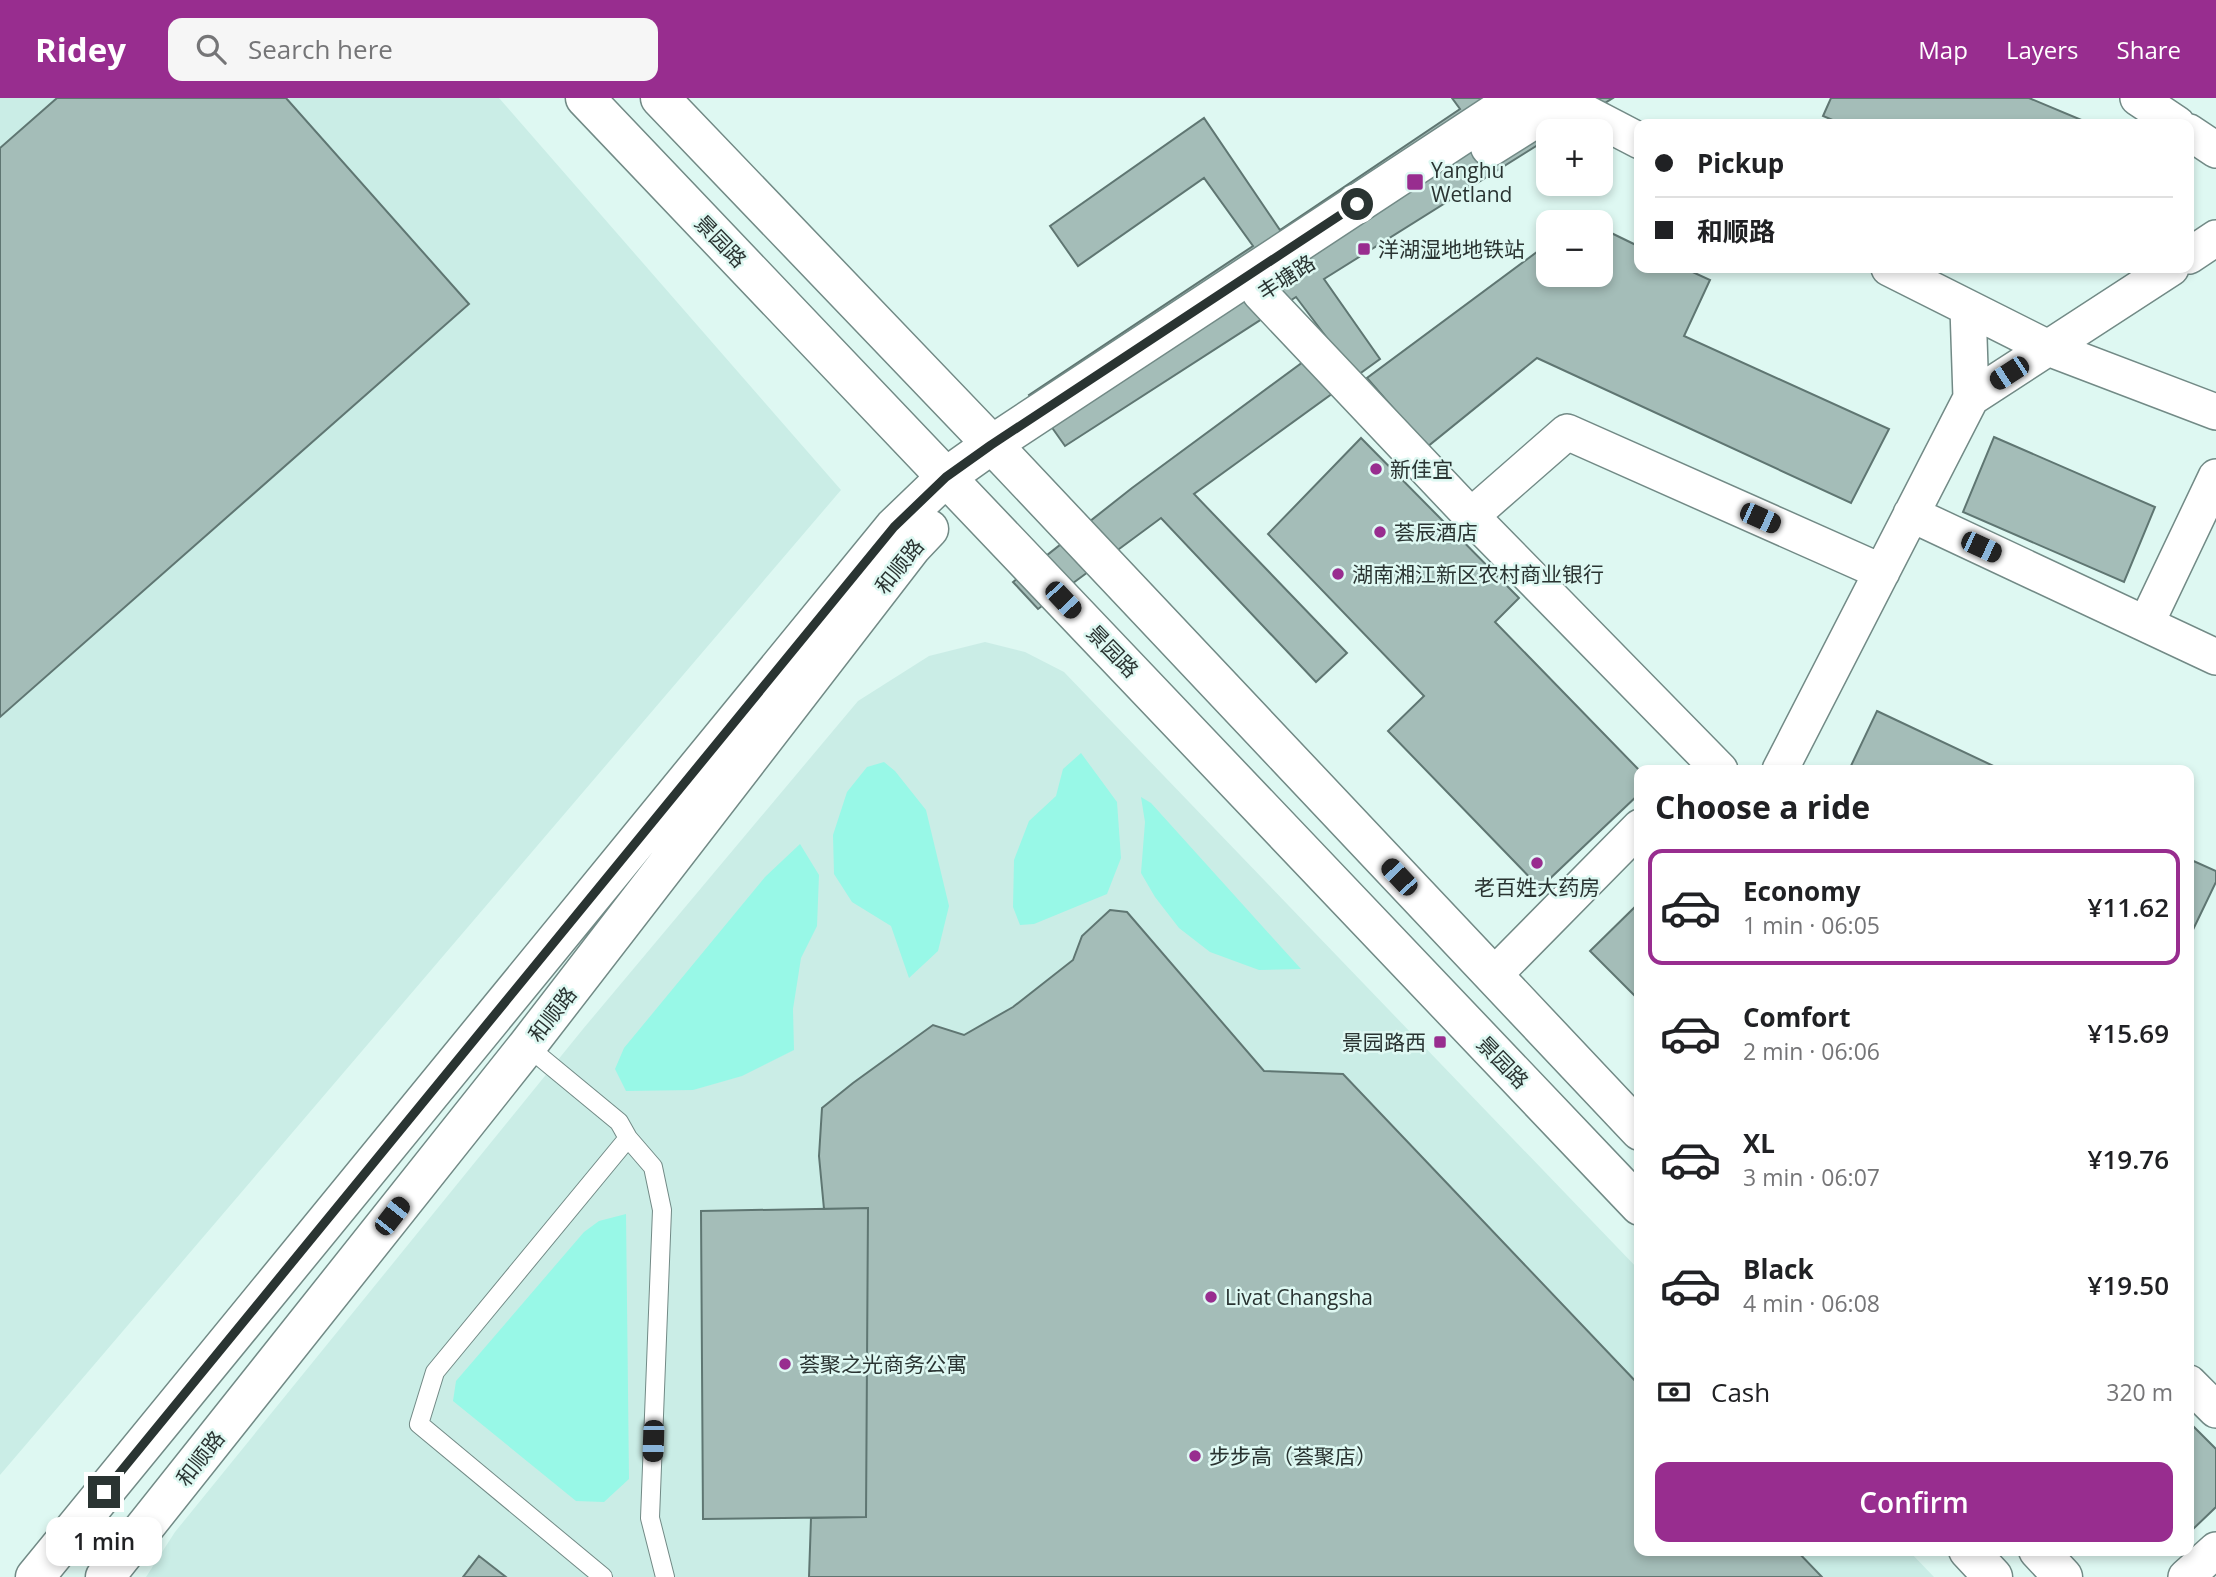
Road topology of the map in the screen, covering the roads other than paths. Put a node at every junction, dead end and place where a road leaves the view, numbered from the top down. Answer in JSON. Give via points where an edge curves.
{"nodes":[{"id":1,"x":585,"y":98,"type":"edge"},
{"id":2,"x":660,"y":98,"type":"edge"},
{"id":3,"x":1518,"y":98,"type":"edge"},
{"id":4,"x":2138,"y":98,"type":"edge"},
{"id":5,"x":1565,"y":100,"type":"edge"},
{"id":6,"x":2170,"y":119,"type":"edge"},
{"id":7,"x":2194,"y":135,"type":"edge"},
{"id":8,"x":1634,"y":138,"type":"edge"},
{"id":9,"x":2216,"y":150,"type":"edge"},
{"id":10,"x":2216,"y":238,"type":"edge"},
{"id":11,"x":2194,"y":253,"type":"edge"},
{"id":12,"x":1899,"y":273,"type":"edge"},
{"id":13,"x":2163,"y":273,"type":"edge"},
{"id":14,"x":1260,"y":293,"type":"junction"},
{"id":15,"x":1968,"y":308,"type":"junction"},
{"id":16,"x":2048,"y":348,"type":"junction"},
{"id":17,"x":1970,"y":398,"type":"junction"},
{"id":18,"x":2216,"y":412,"type":"edge"},
{"id":19,"x":999,"y":452,"type":"junction"},
{"id":20,"x":2216,"y":477,"type":"edge"},
{"id":21,"x":954,"y":486,"type":"junction"},
{"id":22,"x":1911,"y":514,"type":"junction"},
{"id":23,"x":1471,"y":516,"type":"junction"},
{"id":24,"x":1882,"y":572,"type":"junction"},
{"id":25,"x":2146,"y":624,"type":"junction"},
{"id":26,"x":2216,"y":657,"type":"edge"},
{"id":27,"x":1707,"y":765,"type":"edge"},
{"id":28,"x":1783,"y":765,"type":"edge"},
{"id":29,"x":1634,"y":833,"type":"edge"},
{"id":30,"x":1493,"y":976,"type":"junction"},
{"id":31,"x":527,"y":1046,"type":"junction"},
{"id":32,"x":1634,"y":1125,"type":"edge"},
{"id":33,"x":628,"y":1138,"type":"junction"},
{"id":34,"x":1634,"y":1200,"type":"edge"},
{"id":35,"x":2194,"y":1388,"type":"edge"},
{"id":36,"x":2216,"y":1410,"type":"edge"},
{"id":37,"x":2216,"y":1550,"type":"edge"},
{"id":38,"x":1974,"y":1556,"type":"edge"},
{"id":39,"x":2044,"y":1556,"type":"edge"},
{"id":40,"x":35,"y":1577,"type":"edge"},
{"id":41,"x":105,"y":1577,"type":"edge"},
{"id":42,"x":603,"y":1577,"type":"edge"},
{"id":43,"x":665,"y":1577,"type":"edge"},
{"id":44,"x":1993,"y":1577,"type":"edge"},
{"id":45,"x":2063,"y":1577,"type":"edge"},
{"id":46,"x":2186,"y":1577,"type":"edge"}],
"edges":[{"from":1,"to":21,"type":"main road","name":"景园路"},
{"from":2,"to":19,"type":"main road"},
{"from":3,"to":19,"type":"main road"},
{"from":4,"to":6,"type":"street"},
{"from":5,"to":8,"type":"street"},
{"from":5,"to":14,"type":"main road","name":"丰塘路"},
{"from":7,"to":9,"type":"street"},
{"from":10,"to":11,"type":"street"},
{"from":12,"to":15,"type":"street"},
{"from":13,"to":16,"type":"street"},
{"from":14,"to":19,"type":"main road","name":"丰塘路"},
{"from":14,"to":23,"type":"street"},
{"from":15,"to":16,"type":"street"},
{"from":15,"to":17,"type":"street"},
{"from":16,"to":17,"type":"street"},
{"from":16,"to":18,"type":"street"},
{"from":17,"to":22,"type":"street"},
{"from":19,"to":21,"type":"main road","name":"和顺路"},
{"from":19,"to":30,"type":"main road"},
{"from":20,"to":25,"type":"street"},
{"from":21,"to":31,"type":"main road","name":"和顺路","via":[[912,547]]},
{"from":21,"to":34,"type":"main road","name":"景园路"},
{"from":21,"to":40,"type":"main road","name":"和顺路","via":[[894,527]]},
{"from":22,"to":24,"type":"street"},
{"from":22,"to":25,"type":"street"},
{"from":23,"to":24,"type":"street","via":[[1567,432]]},
{"from":23,"to":27,"type":"street"},
{"from":24,"to":28,"type":"street"},
{"from":25,"to":26,"type":"street"},
{"from":29,"to":30,"type":"street"},
{"from":30,"to":32,"type":"main road"},
{"from":31,"to":33,"type":"lane","via":[[618,1122]]},
{"from":31,"to":41,"type":"main road","name":"和顺路"},
{"from":33,"to":42,"type":"lane","via":[[435,1372],[419,1424]]},
{"from":33,"to":43,"type":"lane","via":[[653,1167],[662,1210],[650,1518]]},
{"from":35,"to":36,"type":"street"},
{"from":37,"to":46,"type":"street"},
{"from":38,"to":44,"type":"main road"},
{"from":39,"to":45,"type":"main road"}]}
